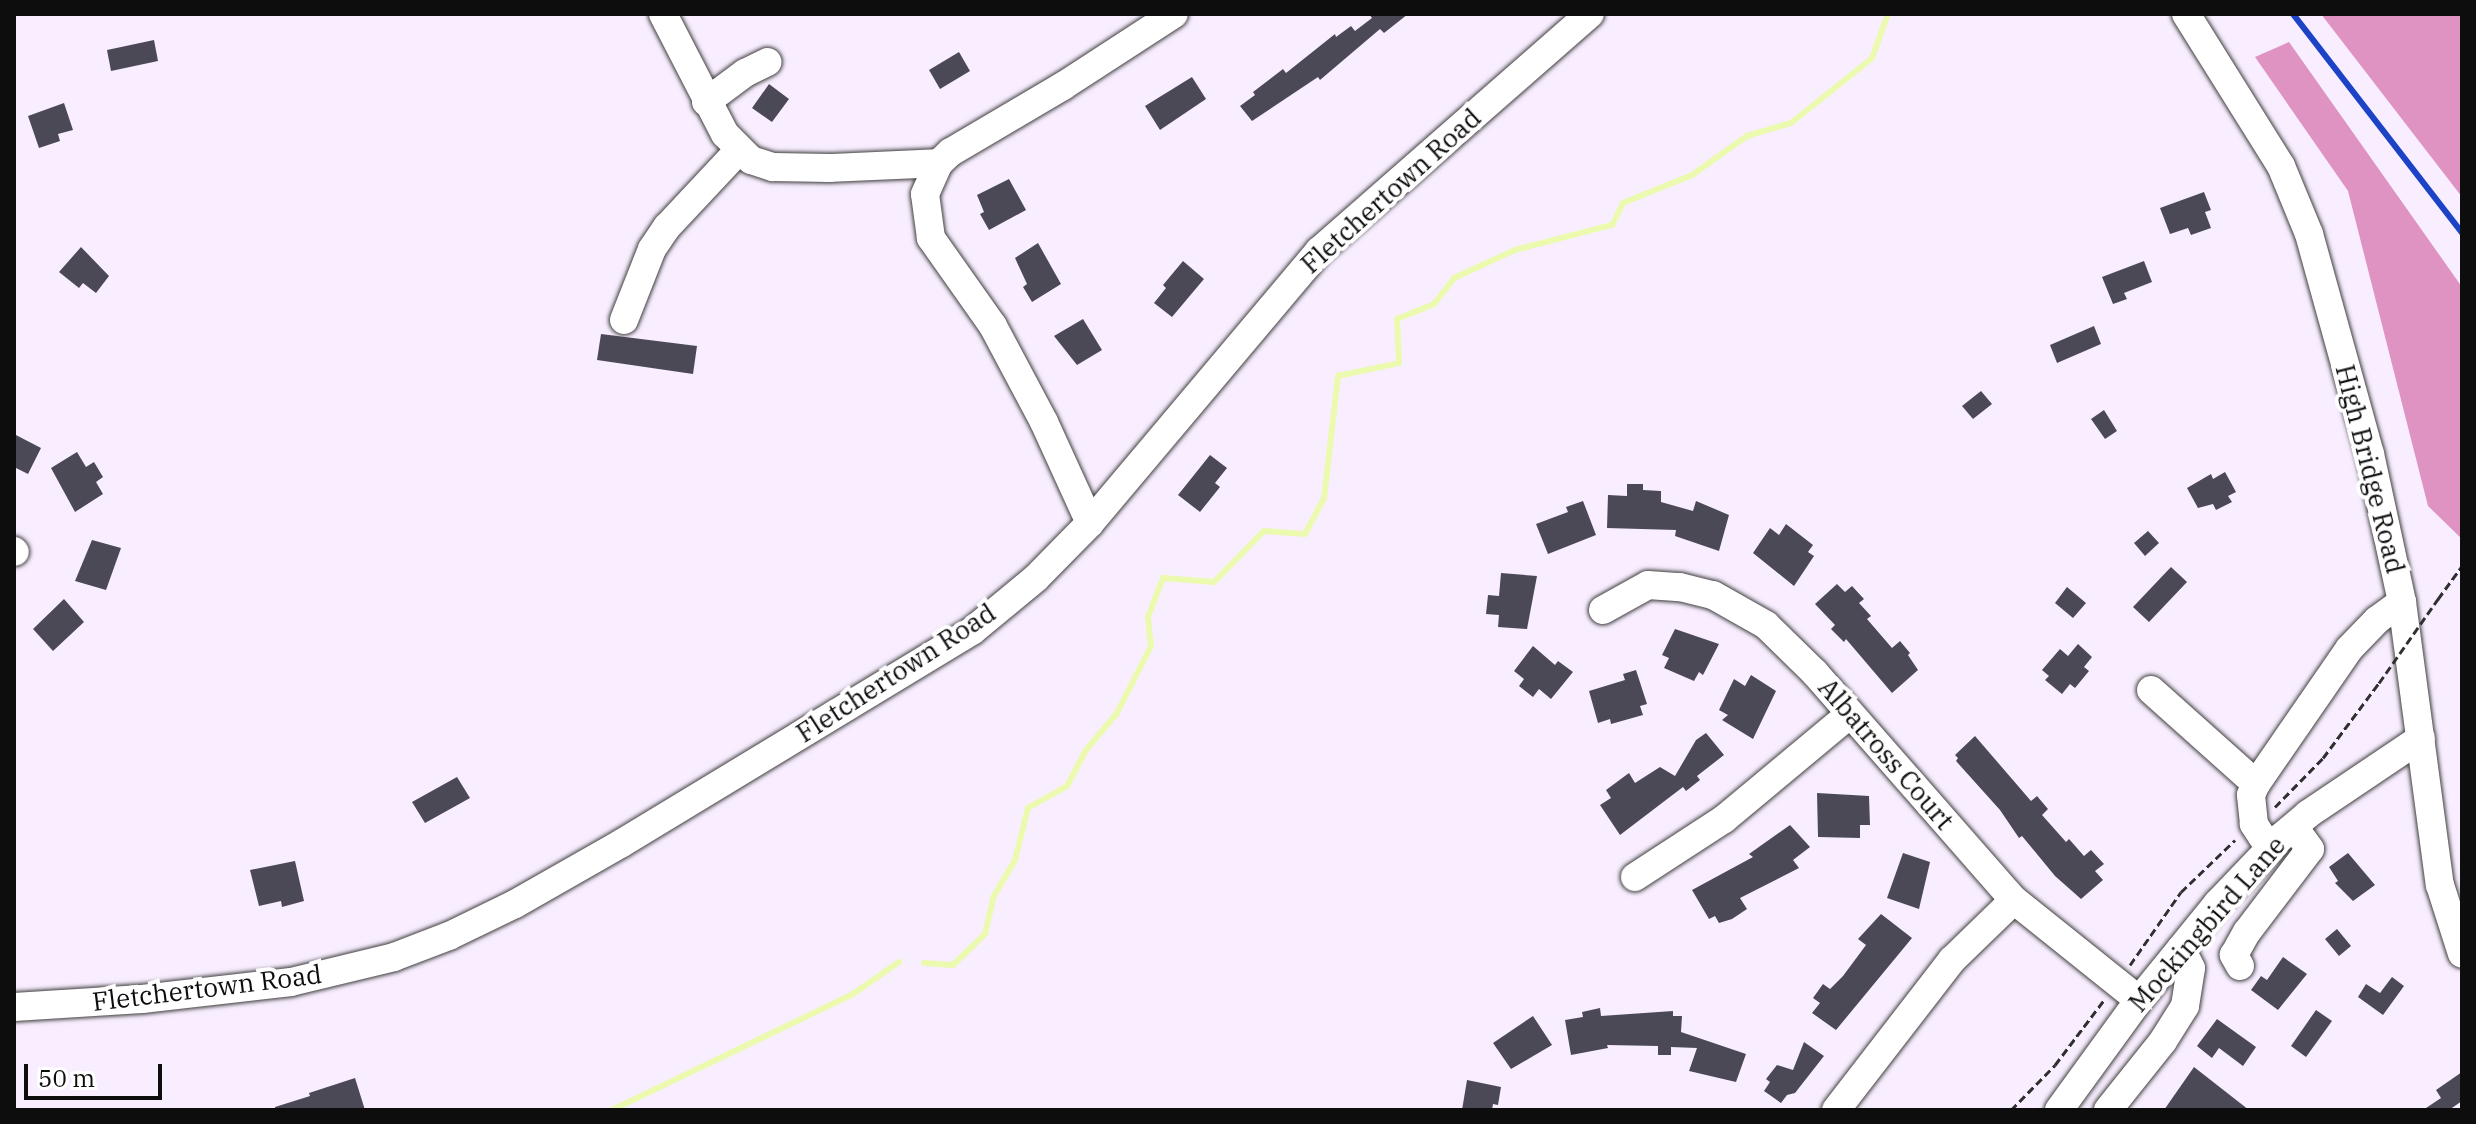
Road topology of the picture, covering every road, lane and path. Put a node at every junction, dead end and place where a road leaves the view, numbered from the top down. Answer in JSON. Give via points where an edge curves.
{"nodes":[{"id":1,"x":663,"y":14,"type":"edge"},
{"id":2,"x":1174,"y":14,"type":"edge"},
{"id":3,"x":1590,"y":14,"type":"edge"},
{"id":4,"x":2186,"y":14,"type":"edge"},
{"id":5,"x":768,"y":62,"type":"dead end"},
{"id":6,"x":706,"y":102,"type":"junction"},
{"id":7,"x":739,"y":150,"type":"junction"},
{"id":8,"x":939,"y":163,"type":"junction"},
{"id":9,"x":624,"y":320,"type":"dead end"},
{"id":10,"x":1090,"y":523,"type":"junction"},
{"id":11,"x":2462,"y":566,"type":"edge"},
{"id":12,"x":2402,"y":602,"type":"junction"},
{"id":13,"x":1603,"y":610,"type":"dead end"},
{"id":14,"x":2151,"y":690,"type":"dead end"},
{"id":15,"x":1849,"y":715,"type":"junction"},
{"id":16,"x":2421,"y":738,"type":"junction"},
{"id":17,"x":2256,"y":784,"type":"junction"},
{"id":18,"x":2254,"y":824,"type":"junction"},
{"id":19,"x":2302,"y":838,"type":"junction"},
{"id":20,"x":2270,"y":849,"type":"junction"},
{"id":21,"x":1635,"y":877,"type":"dead end"},
{"id":22,"x":2014,"y":900,"type":"junction"},
{"id":23,"x":2181,"y":948,"type":"junction"},
{"id":24,"x":2462,"y":954,"type":"edge"},
{"id":25,"x":2240,"y":966,"type":"dead end"},
{"id":26,"x":2139,"y":1000,"type":"junction"},
{"id":27,"x":14,"y":1007,"type":"edge"},
{"id":28,"x":1836,"y":1110,"type":"edge"},
{"id":29,"x":2059,"y":1110,"type":"edge"},
{"id":30,"x":2108,"y":1110,"type":"edge"}],
"edges":[{"from":1,"to":6,"type":"street"},
{"from":2,"to":8,"type":"street"},
{"from":3,"to":10,"type":"street","name":"Fletchertown Road","via":[[1319,251]]},
{"from":4,"to":12,"type":"street","name":"High Bridge Road","via":[[2256,122],[2297,199],[2370,454]]},
{"from":5,"to":6,"type":"street"},
{"from":6,"to":7,"type":"street"},
{"from":7,"to":8,"type":"street","via":[[773,167]]},
{"from":7,"to":9,"type":"street","via":[[660,238],[642,268]]},
{"from":8,"to":10,"type":"street","via":[[925,194],[931,238],[993,326]]},
{"from":10,"to":27,"type":"street","name":"Fletchertown Road","via":[[1036,578],[972,631],[622,843],[449,936],[394,957],[291,982]]},
{"from":11,"to":18,"type":"path","bridge":true,"via":[[2301,783]]},
{"from":12,"to":16,"type":"street","name":"High Bridge Road"},
{"from":12,"to":17,"type":"street","via":[[2349,649]]},
{"from":13,"to":15,"type":"street","name":"Albatross Court","via":[[1648,585],[1713,595],[1766,625]]},
{"from":14,"to":17,"type":"street"},
{"from":15,"to":21,"type":"street","via":[[1724,819]]},
{"from":15,"to":22,"type":"street","name":"Albatross Court"},
{"from":16,"to":19,"type":"street","name":"Mockingbird Lane","via":[[2334,797]]},
{"from":16,"to":24,"type":"street","name":"High Bridge Road","via":[[2440,885]]},
{"from":17,"to":18,"type":"street","via":[[2251,795]]},
{"from":18,"to":20,"type":"street"},
{"from":19,"to":20,"type":"street","name":"Mockingbird Lane"},
{"from":19,"to":25,"type":"street","via":[[2234,955]]},
{"from":20,"to":23,"type":"street","name":"Mockingbird Lane"},
{"from":22,"to":26,"type":"street","name":"Albatross Court"},
{"from":22,"to":28,"type":"street","via":[[1952,960]]},
{"from":23,"to":26,"type":"street","name":"Mockingbird Lane"},
{"from":23,"to":30,"type":"street","via":[[2191,968],[2185,1006]]},
{"from":26,"to":29,"type":"street","name":"Mockingbird Lane"}]}
